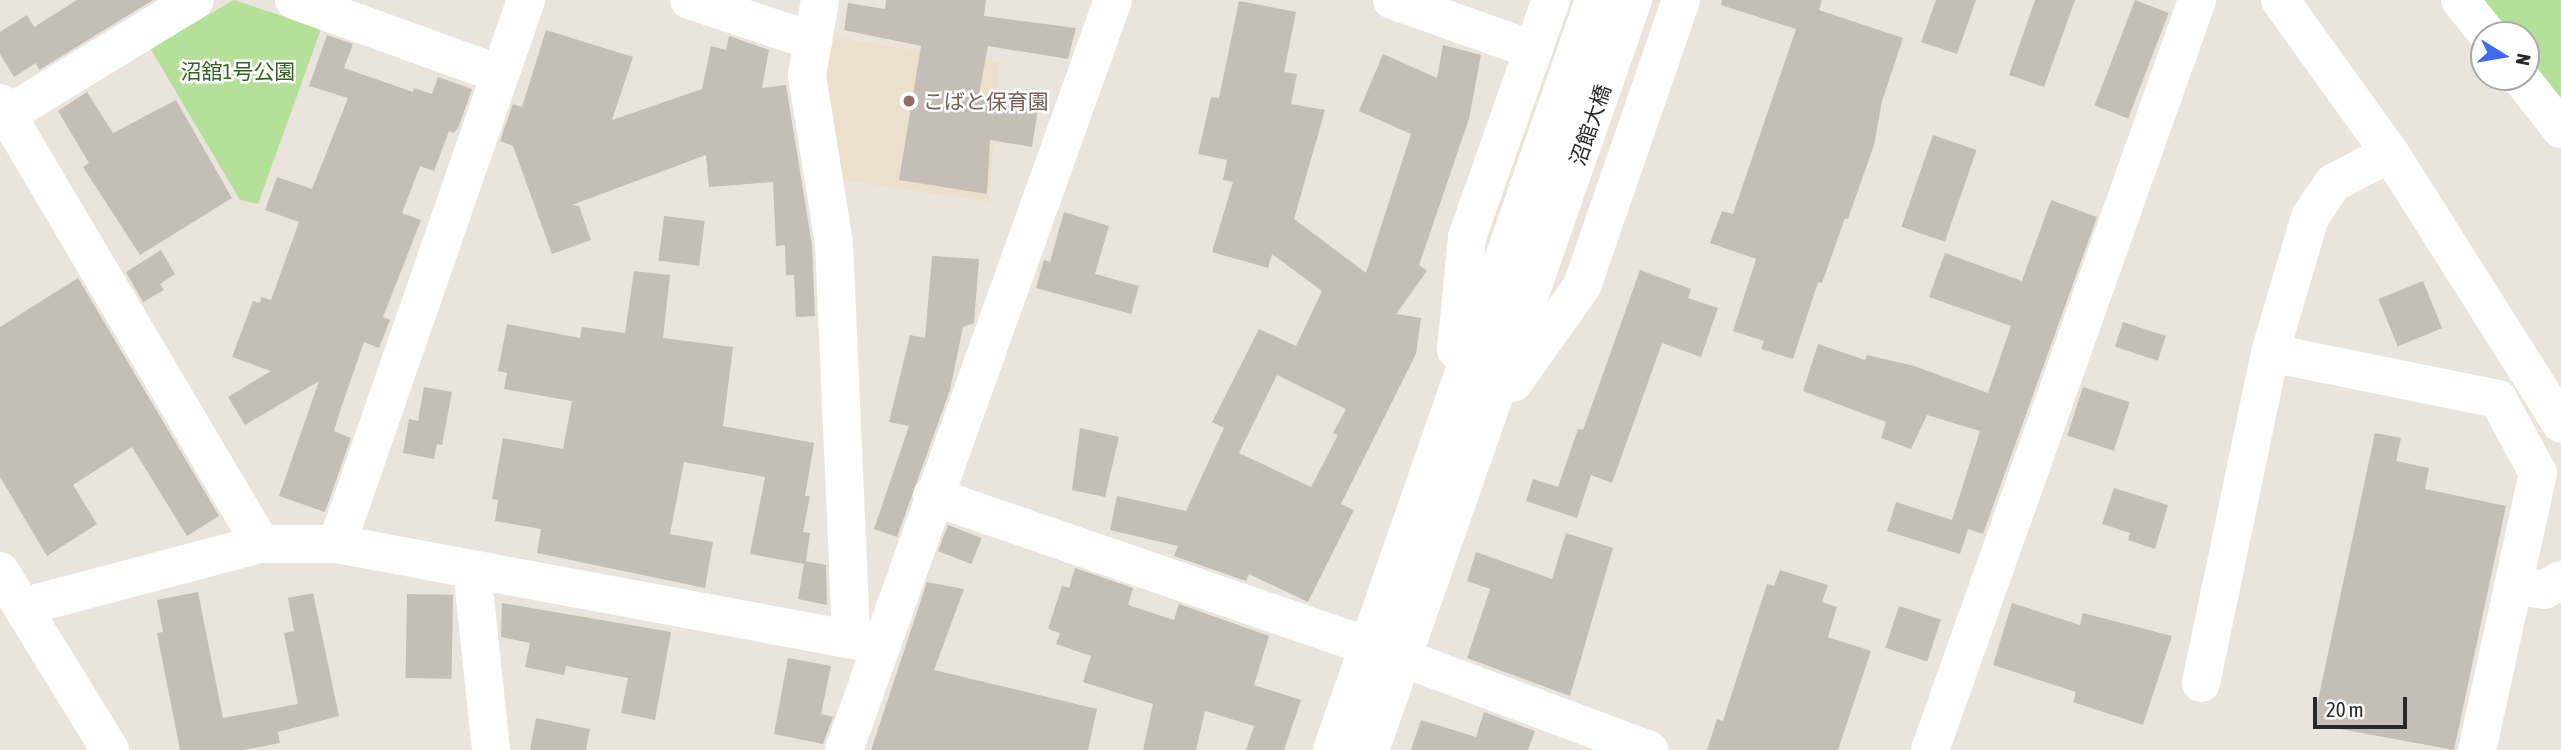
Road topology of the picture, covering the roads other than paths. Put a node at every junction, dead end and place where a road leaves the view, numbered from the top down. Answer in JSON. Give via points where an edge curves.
{"nodes":[{"id":1,"x":195,"y":0,"type":"edge"},
{"id":2,"x":294,"y":0,"type":"edge"},
{"id":3,"x":526,"y":0,"type":"edge"},
{"id":4,"x":689,"y":0,"type":"edge"},
{"id":5,"x":820,"y":0,"type":"edge"},
{"id":6,"x":1112,"y":0,"type":"edge"},
{"id":7,"x":1392,"y":0,"type":"edge"},
{"id":8,"x":1551,"y":0,"type":"edge"},
{"id":9,"x":1594,"y":0,"type":"edge"},
{"id":10,"x":1633,"y":0,"type":"edge"},
{"id":11,"x":1681,"y":0,"type":"edge"},
{"id":12,"x":2197,"y":0,"type":"edge"},
{"id":13,"x":2280,"y":0,"type":"edge"},
{"id":14,"x":2460,"y":0,"type":"edge"},
{"id":15,"x":2477,"y":21,"type":"edge"},
{"id":16,"x":813,"y":41,"type":"junction"},
{"id":17,"x":1533,"y":50,"type":"junction"},
{"id":18,"x":499,"y":74,"type":"junction"},
{"id":19,"x":2531,"y":91,"type":"edge"},
{"id":20,"x":2,"y":113,"type":"edge"},
{"id":21,"x":2561,"y":129,"type":"edge"},
{"id":22,"x":2390,"y":153,"type":"junction"},
{"id":23,"x":2270,"y":353,"type":"junction"},
{"id":24,"x":1449,"y":415,"type":"junction"},
{"id":25,"x":1487,"y":420,"type":"junction"},
{"id":26,"x":2561,"y":422,"type":"edge"},
{"id":27,"x":932,"y":496,"type":"junction"},
{"id":28,"x":261,"y":544,"type":"junction"},
{"id":29,"x":337,"y":544,"type":"junction"},
{"id":30,"x":472,"y":569,"type":"junction"},
{"id":31,"x":0,"y":571,"type":"edge"},
{"id":32,"x":2561,"y":580,"type":"edge"},
{"id":33,"x":2513,"y":585,"type":"junction"},
{"id":34,"x":22,"y":607,"type":"junction"},
{"id":35,"x":866,"y":640,"type":"junction"},
{"id":36,"x":1386,"y":652,"type":"junction"},
{"id":37,"x":2201,"y":683,"type":"dead end"},
{"id":38,"x":110,"y":750,"type":"edge"},
{"id":39,"x":491,"y":750,"type":"edge"},
{"id":40,"x":844,"y":750,"type":"edge"},
{"id":41,"x":1332,"y":750,"type":"edge"},
{"id":42,"x":1370,"y":750,"type":"edge"},
{"id":43,"x":1649,"y":750,"type":"edge"},
{"id":44,"x":1930,"y":750,"type":"edge"},
{"id":45,"x":2477,"y":750,"type":"edge"}],
"edges":[{"from":1,"to":20,"type":"street"},
{"from":2,"to":18,"type":"street"},
{"from":3,"to":18,"type":"street"},
{"from":4,"to":16,"type":"street"},
{"from":5,"to":16,"type":"street"},
{"from":6,"to":27,"type":"street"},
{"from":7,"to":17,"type":"street"},
{"from":8,"to":17,"type":"street"},
{"from":9,"to":24,"type":"street","name":"沼館大橋"},
{"from":10,"to":25,"type":"street","name":"沼館大橋"},
{"from":11,"to":25,"type":"street","via":[[1582,286]]},
{"from":12,"to":44,"type":"street"},
{"from":13,"to":22,"type":"street"},
{"from":14,"to":15,"type":"street"},
{"from":16,"to":35,"type":"street","via":[[807,75],[834,243]]},
{"from":17,"to":24,"type":"street","via":[[1467,237]]},
{"from":18,"to":29,"type":"street"},
{"from":19,"to":21,"type":"street"},
{"from":20,"to":28,"type":"street"},
{"from":22,"to":23,"type":"street","via":[[2333,183],[2310,217]]},
{"from":22,"to":26,"type":"street"},
{"from":23,"to":33,"type":"street","via":[[2498,399],[2538,473]]},
{"from":23,"to":37,"type":"street"},
{"from":24,"to":36,"type":"street"},
{"from":25,"to":36,"type":"street","name":"沼館大橋"},
{"from":27,"to":35,"type":"street"},
{"from":27,"to":36,"type":"street"},
{"from":28,"to":29,"type":"street"},
{"from":28,"to":34,"type":"street"},
{"from":29,"to":30,"type":"street"},
{"from":30,"to":35,"type":"street"},
{"from":30,"to":39,"type":"street"},
{"from":31,"to":34,"type":"street"},
{"from":32,"to":33,"type":"street","via":[[2544,590]]},
{"from":33,"to":45,"type":"street"},
{"from":34,"to":38,"type":"street"},
{"from":35,"to":40,"type":"street"},
{"from":36,"to":41,"type":"street"},
{"from":36,"to":42,"type":"street"},
{"from":36,"to":43,"type":"street"}]}
